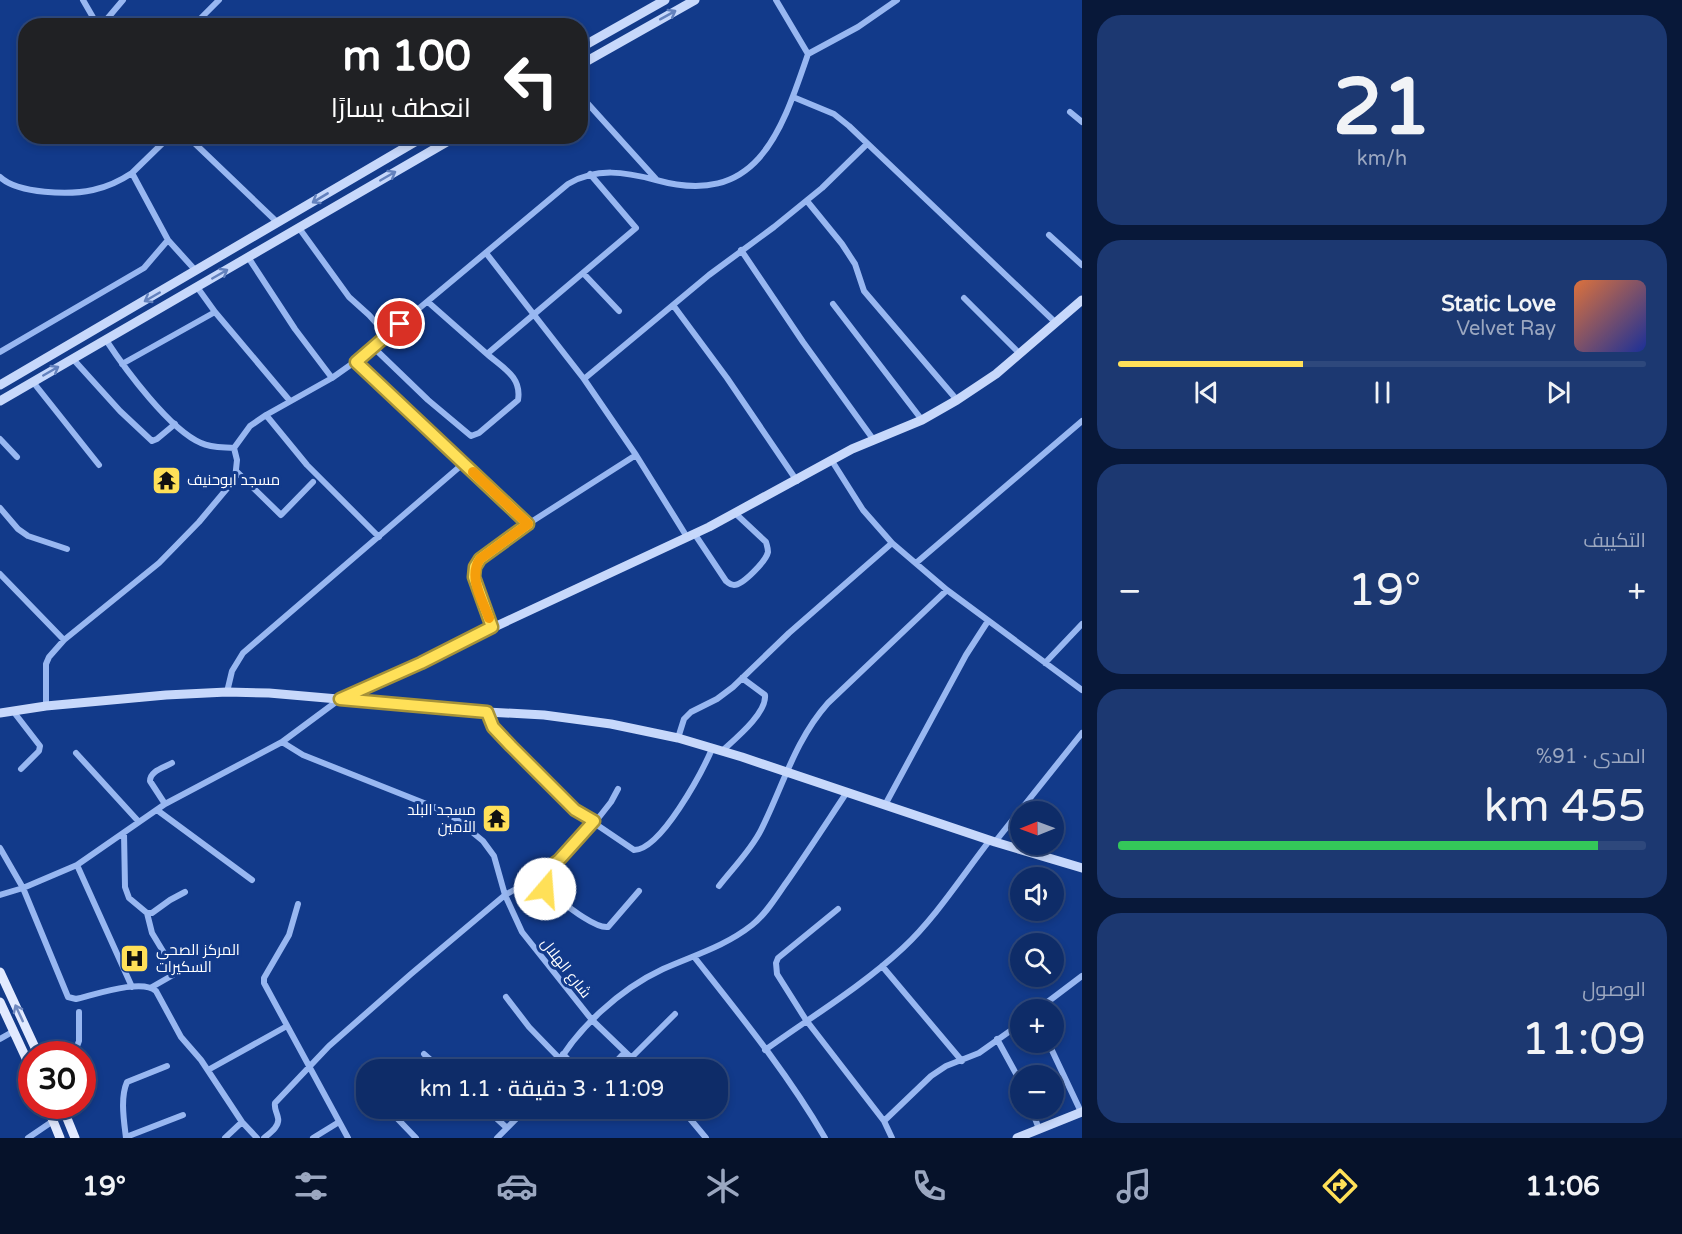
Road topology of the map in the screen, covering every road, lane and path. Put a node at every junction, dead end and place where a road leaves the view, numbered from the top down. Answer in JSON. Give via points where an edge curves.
{"nodes":[{"id":1,"x":83,"y":0,"type":"edge"},
{"id":2,"x":123,"y":0,"type":"edge"},
{"id":3,"x":219,"y":0,"type":"edge"},
{"id":4,"x":664,"y":0,"type":"edge"},
{"id":5,"x":695,"y":0,"type":"edge"},
{"id":6,"x":776,"y":0,"type":"edge"},
{"id":7,"x":897,"y":0,"type":"edge"},
{"id":8,"x":638,"y":15,"type":"junction"},
{"id":9,"x":94,"y":18,"type":"edge"},
{"id":10,"x":106,"y":18,"type":"edge"},
{"id":11,"x":201,"y":18,"type":"edge"},
{"id":12,"x":645,"y":28,"type":"junction"},
{"id":13,"x":588,"y":43,"type":"edge"},
{"id":14,"x":808,"y":54,"type":"junction"},
{"id":15,"x":588,"y":61,"type":"edge"},
{"id":16,"x":793,"y":97,"type":"junction"},
{"id":17,"x":588,"y":104,"type":"edge"},
{"id":18,"x":1070,"y":112,"type":"dead end"},
{"id":19,"x":1082,"y":122,"type":"edge"},
{"id":20,"x":162,"y":144,"type":"edge"},
{"id":21,"x":195,"y":144,"type":"edge"},
{"id":22,"x":411,"y":144,"type":"edge"},
{"id":23,"x":444,"y":144,"type":"edge"},
{"id":24,"x":867,"y":144,"type":"junction"},
{"id":25,"x":132,"y":173,"type":"junction"},
{"id":26,"x":590,"y":174,"type":"junction"},
{"id":27,"x":0,"y":177,"type":"edge"},
{"id":28,"x":658,"y":181,"type":"junction"},
{"id":29,"x":807,"y":201,"type":"junction"},
{"id":30,"x":278,"y":223,"type":"junction"},
{"id":31,"x":299,"y":228,"type":"junction"},
{"id":32,"x":1049,"y":235,"type":"dead end"},
{"id":33,"x":168,"y":240,"type":"junction"},
{"id":34,"x":741,"y":250,"type":"junction"},
{"id":35,"x":486,"y":253,"type":"junction"},
{"id":36,"x":248,"y":257,"type":"junction"},
{"id":37,"x":1082,"y":265,"type":"edge"},
{"id":38,"x":196,"y":271,"type":"junction"},
{"id":39,"x":582,"y":273,"type":"junction"},
{"id":40,"x":197,"y":287,"type":"junction"},
{"id":41,"x":964,"y":298,"type":"dead end"},
{"id":42,"x":1082,"y":300,"type":"edge"},
{"id":43,"x":428,"y":302,"type":"junction"},
{"id":44,"x":833,"y":304,"type":"dead end"},
{"id":45,"x":673,"y":305,"type":"junction"},
{"id":46,"x":619,"y":311,"type":"dead end"},
{"id":47,"x":215,"y":312,"type":"junction"},
{"id":48,"x":533,"y":314,"type":"junction"},
{"id":49,"x":1056,"y":323,"type":"junction"},
{"id":50,"x":387,"y":335,"type":"junction"},
{"id":51,"x":106,"y":340,"type":"junction"},
{"id":52,"x":373,"y":347,"type":"junction"},
{"id":53,"x":0,"y":352,"type":"edge"},
{"id":54,"x":488,"y":354,"type":"junction"},
{"id":55,"x":1020,"y":354,"type":"junction"},
{"id":56,"x":73,"y":359,"type":"junction"},
{"id":57,"x":356,"y":362,"type":"junction"},
{"id":58,"x":122,"y":364,"type":"junction"},
{"id":59,"x":332,"y":378,"type":"junction"},
{"id":60,"x":584,"y":379,"type":"junction"},
{"id":61,"x":33,"y":382,"type":"junction"},
{"id":62,"x":0,"y":386,"type":"edge"},
{"id":63,"x":957,"y":400,"type":"junction"},
{"id":64,"x":0,"y":401,"type":"edge"},
{"id":65,"x":290,"y":401,"type":"junction"},
{"id":66,"x":266,"y":415,"type":"junction"},
{"id":67,"x":922,"y":420,"type":"junction"},
{"id":68,"x":1082,"y":421,"type":"edge"},
{"id":69,"x":175,"y":424,"type":"junction"},
{"id":70,"x":873,"y":439,"type":"junction"},
{"id":71,"x":0,"y":440,"type":"edge"},
{"id":72,"x":234,"y":448,"type":"junction"},
{"id":73,"x":636,"y":455,"type":"junction"},
{"id":74,"x":17,"y":457,"type":"dead end"},
{"id":75,"x":832,"y":460,"type":"junction"},
{"id":76,"x":464,"y":463,"type":"junction"},
{"id":77,"x":99,"y":465,"type":"dead end"},
{"id":78,"x":237,"y":472,"type":"junction"},
{"id":79,"x":796,"y":480,"type":"junction"},
{"id":80,"x":313,"y":482,"type":"dead end"},
{"id":81,"x":0,"y":508,"type":"edge"},
{"id":82,"x":735,"y":513,"type":"junction"},
{"id":83,"x":528,"y":524,"type":"junction"},
{"id":84,"x":691,"y":535,"type":"junction"},
{"id":85,"x":379,"y":537,"type":"junction"},
{"id":86,"x":892,"y":543,"type":"junction"},
{"id":87,"x":67,"y":549,"type":"dead end"},
{"id":88,"x":916,"y":563,"type":"junction"},
{"id":89,"x":0,"y":574,"type":"edge"},
{"id":90,"x":947,"y":590,"type":"junction"},
{"id":91,"x":988,"y":621,"type":"junction"},
{"id":92,"x":1082,"y":624,"type":"edge"},
{"id":93,"x":492,"y":627,"type":"junction"},
{"id":94,"x":64,"y":640,"type":"junction"},
{"id":95,"x":1045,"y":663,"type":"junction"},
{"id":96,"x":742,"y":678,"type":"junction"},
{"id":97,"x":1082,"y":690,"type":"edge"},
{"id":98,"x":227,"y":692,"type":"junction"},
{"id":99,"x":340,"y":699,"type":"junction"},
{"id":100,"x":46,"y":706,"type":"junction"},
{"id":101,"x":13,"y":711,"type":"junction"},
{"id":102,"x":487,"y":712,"type":"junction"},
{"id":103,"x":0,"y":713,"type":"edge"},
{"id":104,"x":1082,"y":733,"type":"edge"},
{"id":105,"x":678,"y":738,"type":"junction"},
{"id":106,"x":282,"y":742,"type":"junction"},
{"id":107,"x":717,"y":750,"type":"junction"},
{"id":108,"x":76,"y":753,"type":"dead end"},
{"id":109,"x":172,"y":763,"type":"dead end"},
{"id":110,"x":21,"y":769,"type":"dead end"},
{"id":111,"x":786,"y":771,"type":"junction"},
{"id":112,"x":618,"y":789,"type":"dead end"},
{"id":113,"x":847,"y":792,"type":"junction"},
{"id":114,"x":165,"y":804,"type":"junction"},
{"id":115,"x":885,"y":805,"type":"junction"},
{"id":116,"x":157,"y":810,"type":"junction"},
{"id":117,"x":594,"y":821,"type":"junction"},
{"id":118,"x":139,"y":822,"type":"junction"},
{"id":119,"x":124,"y":832,"type":"junction"},
{"id":120,"x":992,"y":841,"type":"junction"},
{"id":121,"x":0,"y":848,"type":"edge"},
{"id":122,"x":77,"y":865,"type":"junction"},
{"id":123,"x":1082,"y":868,"type":"edge"},
{"id":124,"x":543,"y":872,"type":"junction"},
{"id":125,"x":252,"y":880,"type":"dead end"},
{"id":126,"x":719,"y":886,"type":"dead end"},
{"id":127,"x":23,"y":888,"type":"junction"},
{"id":128,"x":639,"y":891,"type":"dead end"},
{"id":129,"x":185,"y":892,"type":"dead end"},
{"id":130,"x":0,"y":895,"type":"edge"},
{"id":131,"x":505,"y":895,"type":"junction"},
{"id":132,"x":298,"y":903,"type":"dead end"},
{"id":133,"x":838,"y":909,"type":"dead end"},
{"id":134,"x":147,"y":913,"type":"junction"},
{"id":135,"x":695,"y":958,"type":"junction"},
{"id":136,"x":882,"y":966,"type":"junction"},
{"id":137,"x":0,"y":972,"type":"edge"},
{"id":138,"x":1082,"y":976,"type":"edge"},
{"id":139,"x":132,"y":987,"type":"junction"},
{"id":140,"x":152,"y":987,"type":"junction"},
{"id":141,"x":506,"y":997,"type":"dead end"},
{"id":142,"x":1052,"y":999,"type":"edge"},
{"id":143,"x":0,"y":1002,"type":"edge"},
{"id":144,"x":79,"y":1012,"type":"dead end"},
{"id":145,"x":675,"y":1014,"type":"dead end"},
{"id":146,"x":592,"y":1020,"type":"junction"},
{"id":147,"x":806,"y":1020,"type":"junction"},
{"id":148,"x":287,"y":1026,"type":"junction"},
{"id":149,"x":14,"y":1031,"type":"junction"},
{"id":150,"x":1010,"y":1031,"type":"edge"},
{"id":151,"x":0,"y":1039,"type":"edge"},
{"id":152,"x":997,"y":1039,"type":"junction"},
{"id":153,"x":18,"y":1041,"type":"edge"},
{"id":154,"x":33,"y":1041,"type":"edge"},
{"id":155,"x":79,"y":1041,"type":"edge"},
{"id":156,"x":765,"y":1050,"type":"junction"},
{"id":157,"x":624,"y":1052,"type":"junction"},
{"id":158,"x":1053,"y":1053,"type":"edge"},
{"id":159,"x":424,"y":1054,"type":"dead end"},
{"id":160,"x":561,"y":1056,"type":"junction"},
{"id":161,"x":631,"y":1058,"type":"joint"},
{"id":162,"x":430,"y":1059,"type":"edge"},
{"id":163,"x":560,"y":1059,"type":"edge"},
{"id":164,"x":565,"y":1059,"type":"edge"},
{"id":165,"x":618,"y":1059,"type":"edge"},
{"id":166,"x":962,"y":1061,"type":"junction"},
{"id":167,"x":309,"y":1065,"type":"junction"},
{"id":168,"x":1011,"y":1065,"type":"edge"},
{"id":169,"x":167,"y":1066,"type":"dead end"},
{"id":170,"x":208,"y":1070,"type":"junction"},
{"id":171,"x":1082,"y":1112,"type":"edge"},
{"id":172,"x":183,"y":1115,"type":"dead end"},
{"id":173,"x":67,"y":1119,"type":"edge"},
{"id":174,"x":398,"y":1119,"type":"edge"},
{"id":175,"x":497,"y":1119,"type":"edge"},
{"id":176,"x":516,"y":1119,"type":"edge"},
{"id":177,"x":690,"y":1119,"type":"edge"},
{"id":178,"x":1035,"y":1119,"type":"edge"},
{"id":179,"x":53,"y":1121,"type":"joint"},
{"id":180,"x":884,"y":1121,"type":"junction"},
{"id":181,"x":242,"y":1122,"type":"junction"},
{"id":182,"x":339,"y":1122,"type":"junction"},
{"id":183,"x":507,"y":1128,"type":"junction"},
{"id":184,"x":1039,"y":1129,"type":"junction"},
{"id":185,"x":126,"y":1137,"type":"edge"},
{"id":186,"x":28,"y":1138,"type":"edge"},
{"id":187,"x":60,"y":1138,"type":"edge"},
{"id":188,"x":75,"y":1138,"type":"edge"},
{"id":189,"x":225,"y":1138,"type":"edge"},
{"id":190,"x":257,"y":1138,"type":"edge"},
{"id":191,"x":264,"y":1138,"type":"edge"},
{"id":192,"x":313,"y":1138,"type":"edge"},
{"id":193,"x":348,"y":1138,"type":"edge"},
{"id":194,"x":416,"y":1138,"type":"edge"},
{"id":195,"x":497,"y":1138,"type":"edge"},
{"id":196,"x":706,"y":1138,"type":"edge"},
{"id":197,"x":825,"y":1138,"type":"edge"},
{"id":198,"x":892,"y":1138,"type":"edge"},
{"id":199,"x":1017,"y":1138,"type":"edge"}],
"edges":[{"from":1,"to":9,"type":"street"},
{"from":2,"to":10,"type":"street"},
{"from":3,"to":11,"type":"street"},
{"from":4,"to":8,"type":"street"},
{"from":12,"to":5,"type":"street","one_way":true},
{"from":6,"to":14,"type":"street"},
{"from":7,"to":14,"type":"street"},
{"from":8,"to":12,"type":"street"},
{"from":8,"to":13,"type":"street"},
{"from":12,"to":15,"type":"street"},
{"from":14,"to":16,"type":"street"},
{"from":16,"to":24,"type":"street","via":[[834,114]]},
{"from":16,"to":28,"type":"street","via":[[756,163],[733,180],[712,186]]},
{"from":17,"to":28,"type":"street"},
{"from":18,"to":19,"type":"street"},
{"from":20,"to":25,"type":"street"},
{"from":21,"to":30,"type":"street"},
{"from":22,"to":30,"type":"street","one_way":true},
{"from":31,"to":23,"type":"street","one_way":true},
{"from":24,"to":29,"type":"street"},
{"from":24,"to":49,"type":"street"},
{"from":25,"to":27,"type":"street","via":[[92,190],[64,192],[23,188]]},
{"from":25,"to":33,"type":"street"},
{"from":26,"to":28,"type":"street","via":[[608,171]]},
{"from":26,"to":35,"type":"street","via":[[568,184]]},
{"from":26,"to":39,"type":"street","via":[[636,228]]},
{"from":29,"to":34,"type":"street"},
{"from":29,"to":63,"type":"street","via":[[855,264],[864,291]]},
{"from":30,"to":38,"type":"street"},
{"from":31,"to":36,"type":"street"},
{"from":31,"to":50,"type":"street","via":[[349,297]]},
{"from":32,"to":37,"type":"street"},
{"from":33,"to":38,"type":"street"},
{"from":33,"to":53,"type":"street","via":[[144,268]]},
{"from":34,"to":45,"type":"street"},
{"from":34,"to":70,"type":"street"},
{"from":35,"to":43,"type":"street"},
{"from":35,"to":48,"type":"street"},
{"from":40,"to":36,"type":"street","one_way":true},
{"from":36,"to":59,"type":"street"},
{"from":38,"to":62,"type":"street","one_way":true},
{"from":39,"to":46,"type":"street"},
{"from":39,"to":48,"type":"street"},
{"from":40,"to":47,"type":"street"},
{"from":40,"to":51,"type":"street"},
{"from":41,"to":55,"type":"street"},
{"from":42,"to":49,"type":"street"},
{"from":43,"to":50,"type":"street"},
{"from":43,"to":54,"type":"street"},
{"from":44,"to":67,"type":"street"},
{"from":45,"to":60,"type":"street"},
{"from":45,"to":79,"type":"street"},
{"from":47,"to":58,"type":"street"},
{"from":47,"to":65,"type":"street"},
{"from":48,"to":54,"type":"street"},
{"from":48,"to":60,"type":"street"},
{"from":49,"to":55,"type":"street"},
{"from":50,"to":52,"type":"street"},
{"from":51,"to":56,"type":"street"},
{"from":51,"to":58,"type":"street"},
{"from":52,"to":54,"type":"street","via":[[471,436],[518,400],[518,383]]},
{"from":52,"to":57,"type":"street"},
{"from":55,"to":63,"type":"street"},
{"from":61,"to":56,"type":"street","one_way":true},
{"from":56,"to":69,"type":"street","via":[[152,441]]},
{"from":57,"to":59,"type":"street"},
{"from":57,"to":76,"type":"street"},
{"from":58,"to":69,"type":"street"},
{"from":59,"to":65,"type":"street"},
{"from":60,"to":73,"type":"street"},
{"from":61,"to":64,"type":"street"},
{"from":61,"to":77,"type":"street"},
{"from":63,"to":67,"type":"street"},
{"from":65,"to":66,"type":"street"},
{"from":66,"to":72,"type":"street","via":[[250,426]]},
{"from":66,"to":85,"type":"street","via":[[312,471]]},
{"from":67,"to":70,"type":"street"},
{"from":68,"to":88,"type":"street"},
{"from":69,"to":72,"type":"street","via":[[202,444]]},
{"from":70,"to":75,"type":"street"},
{"from":71,"to":74,"type":"street"},
{"from":72,"to":78,"type":"street"},
{"from":73,"to":83,"type":"street"},
{"from":73,"to":84,"type":"street"},
{"from":75,"to":79,"type":"street"},
{"from":75,"to":86,"type":"street","via":[[863,510]]},
{"from":76,"to":83,"type":"street"},
{"from":76,"to":85,"type":"street"},
{"from":78,"to":80,"type":"street","via":[[281,515]]},
{"from":78,"to":94,"type":"street","via":[[199,522],[159,563]]},
{"from":79,"to":82,"type":"street"},
{"from":81,"to":87,"type":"street","via":[[28,536]]},
{"from":82,"to":84,"type":"street"},
{"from":82,"to":84,"type":"street","via":[[768,547],[768,554],[756,569],[737,585],[726,581]]},
{"from":83,"to":93,"type":"street","via":[[480,559],[475,567],[474,577]]},
{"from":84,"to":93,"type":"street"},
{"from":85,"to":98,"type":"street","via":[[243,653],[232,671]]},
{"from":86,"to":88,"type":"street"},
{"from":86,"to":96,"type":"street"},
{"from":88,"to":90,"type":"street"},
{"from":89,"to":94,"type":"street"},
{"from":90,"to":91,"type":"street"},
{"from":90,"to":111,"type":"street","via":[[828,703],[807,730]]},
{"from":91,"to":95,"type":"street"},
{"from":91,"to":115,"type":"street","via":[[966,654]]},
{"from":92,"to":95,"type":"street"},
{"from":93,"to":99,"type":"street"},
{"from":94,"to":100,"type":"street","via":[[46,664]]},
{"from":95,"to":97,"type":"street"},
{"from":96,"to":105,"type":"street","via":[[684,719]]},
{"from":96,"to":107,"type":"street","via":[[765,695],[765,701],[756,717]]},
{"from":98,"to":99,"type":"street"},
{"from":98,"to":100,"type":"street"},
{"from":99,"to":102,"type":"street"},
{"from":99,"to":106,"type":"street"},
{"from":100,"to":101,"type":"street"},
{"from":101,"to":103,"type":"street"},
{"from":101,"to":110,"type":"street","via":[[40,746]]},
{"from":102,"to":105,"type":"street","via":[[611,724]]},
{"from":102,"to":117,"type":"street","via":[[493,727],[511,746],[575,810]]},
{"from":104,"to":120,"type":"street"},
{"from":105,"to":107,"type":"street"},
{"from":106,"to":114,"type":"street"},
{"from":106,"to":131,"type":"street","name":"شارع الهلال","via":[[303,755],[455,818],[483,841],[494,856]]},
{"from":107,"to":111,"type":"street"},
{"from":107,"to":117,"type":"street","via":[[659,835],[641,850],[634,850]]},
{"from":108,"to":118,"type":"street"},
{"from":109,"to":114,"type":"street","via":[[150,778]]},
{"from":111,"to":113,"type":"street"},
{"from":111,"to":126,"type":"street","via":[[760,831]]},
{"from":112,"to":117,"type":"street"},
{"from":113,"to":115,"type":"street"},
{"from":113,"to":135,"type":"street","via":[[774,901],[754,924]]},
{"from":114,"to":116,"type":"street"},
{"from":115,"to":120,"type":"street"},
{"from":116,"to":118,"type":"street"},
{"from":116,"to":125,"type":"street"},
{"from":117,"to":124,"type":"street"},
{"from":118,"to":119,"type":"street"},
{"from":119,"to":122,"type":"street"},
{"from":119,"to":134,"type":"street","via":[[127,894]]},
{"from":120,"to":123,"type":"street"},
{"from":120,"to":136,"type":"street","via":[[921,928]]},
{"from":121,"to":127,"type":"street"},
{"from":122,"to":127,"type":"street"},
{"from":122,"to":139,"type":"street"},
{"from":124,"to":128,"type":"street","via":[[545,889],[603,927],[608,927]]},
{"from":124,"to":131,"type":"street"},
{"from":127,"to":130,"type":"street"},
{"from":127,"to":139,"type":"street","via":[[68,997],[76,999]]},
{"from":129,"to":134,"type":"street","via":[[156,912]]},
{"from":131,"to":146,"type":"street","name":"شارع الهلال","via":[[522,932]]},
{"from":131,"to":167,"type":"street"},
{"from":132,"to":148,"type":"street","via":[[289,935],[264,983]]},
{"from":133,"to":147,"type":"street","via":[[776,963],[777,974]]},
{"from":134,"to":140,"type":"street","via":[[152,933],[176,971]]},
{"from":135,"to":146,"type":"street","via":[[639,982]]},
{"from":135,"to":156,"type":"street"},
{"from":136,"to":147,"type":"street"},
{"from":136,"to":166,"type":"street"},
{"from":154,"to":137,"type":"main road","one_way":true},
{"from":138,"to":142,"type":"street"},
{"from":139,"to":140,"type":"street"},
{"from":140,"to":170,"type":"street","via":[[181,1036]]},
{"from":141,"to":160,"type":"street","via":[[529,1027]]},
{"from":143,"to":149,"type":"main road"},
{"from":144,"to":155,"type":"street"},
{"from":145,"to":161,"type":"street"},
{"from":146,"to":157,"type":"street","name":"شارع الهلال"},
{"from":146,"to":160,"type":"street"},
{"from":147,"to":156,"type":"street"},
{"from":147,"to":180,"type":"street"},
{"from":148,"to":167,"type":"street"},
{"from":148,"to":170,"type":"street"},
{"from":149,"to":151,"type":"street"},
{"from":149,"to":153,"type":"main road"},
{"from":150,"to":152,"type":"street"},
{"from":152,"to":166,"type":"street"},
{"from":152,"to":168,"type":"street"},
{"from":156,"to":197,"type":"street"},
{"from":157,"to":161,"type":"street","name":"شارع الهلال"},
{"from":157,"to":165,"type":"street"},
{"from":158,"to":171,"type":"street"},
{"from":159,"to":162,"type":"street"},
{"from":160,"to":163,"type":"street"},
{"from":160,"to":164,"type":"street"},
{"from":166,"to":180,"type":"street","via":[[931,1076]]},
{"from":167,"to":182,"type":"street"},
{"from":167,"to":191,"type":"street","via":[[275,1103],[279,1121]]},
{"from":169,"to":185,"type":"street","via":[[127,1082]]},
{"from":170,"to":181,"type":"street"},
{"from":171,"to":184,"type":"street"},
{"from":172,"to":185,"type":"street"},
{"from":173,"to":188,"type":"main road"},
{"from":174,"to":194,"type":"street"},
{"from":175,"to":183,"type":"street"},
{"from":176,"to":183,"type":"street"},
{"from":177,"to":196,"type":"street"},
{"from":178,"to":184,"type":"street"},
{"from":179,"to":186,"type":"street"},
{"from":179,"to":187,"type":"main road"},
{"from":180,"to":198,"type":"street"},
{"from":181,"to":189,"type":"street"},
{"from":181,"to":190,"type":"street"},
{"from":182,"to":192,"type":"street"},
{"from":182,"to":193,"type":"street"},
{"from":183,"to":195,"type":"street"},
{"from":184,"to":199,"type":"street"}]}
